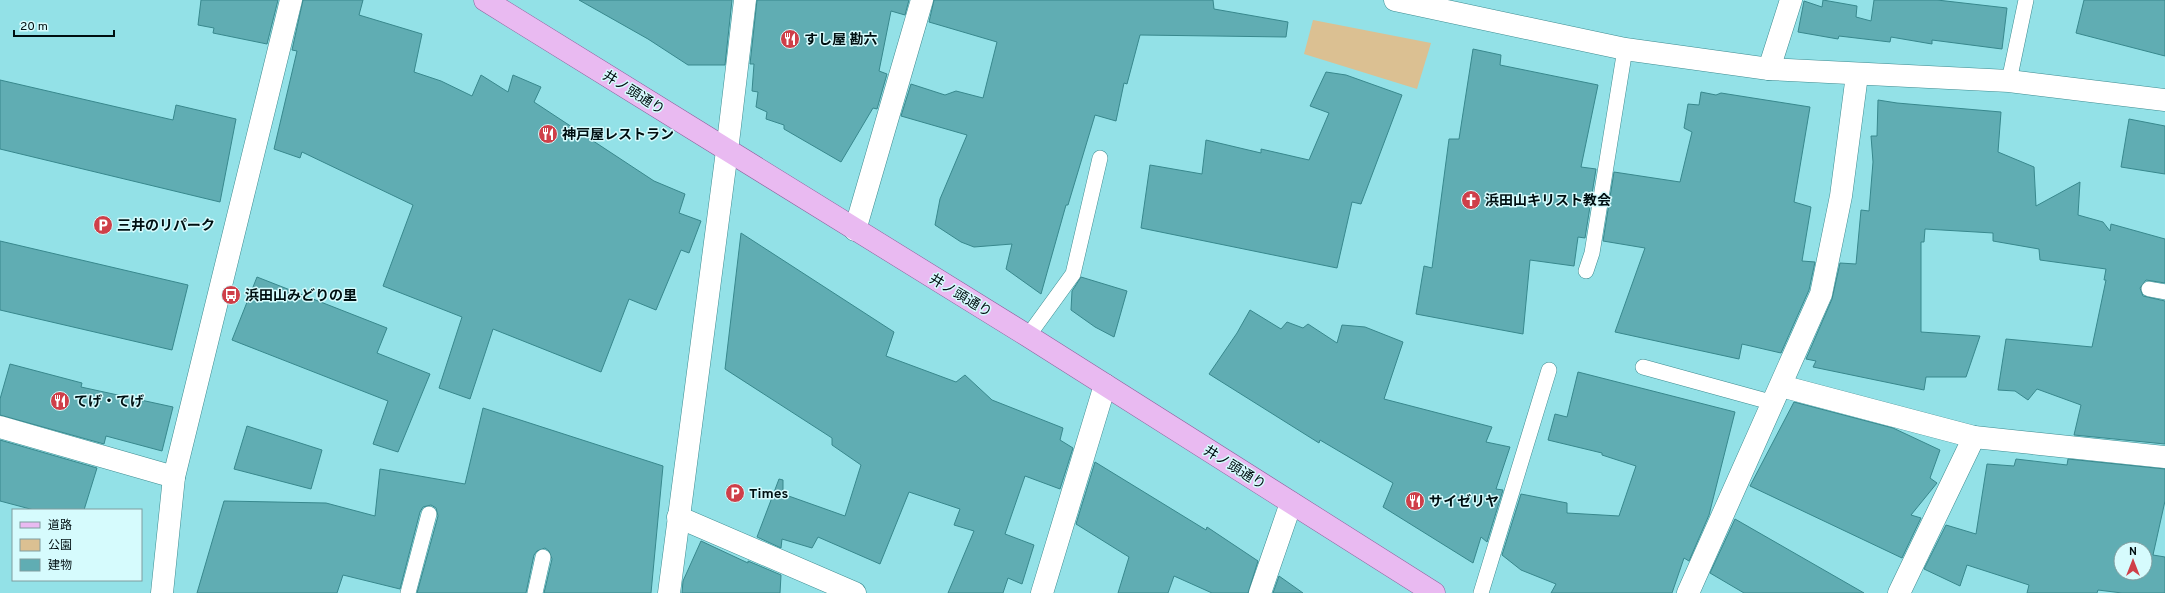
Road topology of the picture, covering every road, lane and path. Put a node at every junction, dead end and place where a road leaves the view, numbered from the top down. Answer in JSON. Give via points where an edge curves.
{"nodes":[{"id":1,"x":291,"y":0,"type":"edge"},
{"id":2,"x":485,"y":0,"type":"edge"},
{"id":3,"x":745,"y":0,"type":"edge"},
{"id":4,"x":922,"y":0,"type":"edge"},
{"id":5,"x":1395,"y":0,"type":"edge"},
{"id":6,"x":1791,"y":0,"type":"edge"},
{"id":7,"x":2026,"y":0,"type":"edge"},
{"id":8,"x":1625,"y":49,"type":"junction"},
{"id":9,"x":1769,"y":69,"type":"junction"},
{"id":10,"x":1858,"y":75,"type":"junction"},
{"id":11,"x":2009,"y":81,"type":"junction"},
{"id":12,"x":2165,"y":100,"type":"edge"},
{"id":13,"x":727,"y":151,"type":"junction"},
{"id":14,"x":1100,"y":158,"type":"dead end"},
{"id":15,"x":855,"y":230,"type":"junction"},
{"id":16,"x":1586,"y":272,"type":"dead end"},
{"id":17,"x":2149,"y":289,"type":"dead end"},
{"id":18,"x":2165,"y":292,"type":"edge"},
{"id":19,"x":1028,"y":336,"type":"junction"},
{"id":20,"x":1643,"y":367,"type":"dead end"},
{"id":21,"x":1549,"y":370,"type":"dead end"},
{"id":22,"x":1104,"y":386,"type":"junction"},
{"id":23,"x":1778,"y":394,"type":"junction"},
{"id":24,"x":0,"y":427,"type":"edge"},
{"id":25,"x":1974,"y":437,"type":"junction"},
{"id":26,"x":2165,"y":458,"type":"edge"},
{"id":27,"x":174,"y":477,"type":"junction"},
{"id":28,"x":1291,"y":503,"type":"junction"},
{"id":29,"x":429,"y":514,"type":"dead end"},
{"id":30,"x":678,"y":517,"type":"junction"},
{"id":31,"x":543,"y":557,"type":"dead end"},
{"id":32,"x":851,"y":592,"type":"edge"},
{"id":33,"x":162,"y":593,"type":"edge"},
{"id":34,"x":408,"y":593,"type":"edge"},
{"id":35,"x":535,"y":593,"type":"edge"},
{"id":36,"x":669,"y":593,"type":"edge"},
{"id":37,"x":1042,"y":593,"type":"edge"},
{"id":38,"x":1260,"y":593,"type":"edge"},
{"id":39,"x":1434,"y":593,"type":"edge"},
{"id":40,"x":1481,"y":593,"type":"edge"},
{"id":41,"x":1688,"y":593,"type":"edge"},
{"id":42,"x":1899,"y":593,"type":"edge"}],
"edges":[{"from":1,"to":27,"type":"street"},
{"from":2,"to":13,"type":"main road","name":"井ノ頭通り"},
{"from":3,"to":13,"type":"street"},
{"from":4,"to":15,"type":"street"},
{"from":5,"to":8,"type":"street"},
{"from":6,"to":9,"type":"street"},
{"from":7,"to":11,"type":"lane"},
{"from":8,"to":9,"type":"street"},
{"from":8,"to":16,"type":"lane","via":[[1592,253]]},
{"from":9,"to":10,"type":"street"},
{"from":10,"to":11,"type":"street"},
{"from":10,"to":23,"type":"street","via":[[1841,196],[1821,294]]},
{"from":11,"to":12,"type":"street"},
{"from":13,"to":15,"type":"main road","name":"井ノ頭通り"},
{"from":13,"to":30,"type":"street"},
{"from":14,"to":19,"type":"lane","via":[[1073,274]]},
{"from":15,"to":19,"type":"main road","name":"井ノ頭通り"},
{"from":17,"to":18,"type":"lane"},
{"from":19,"to":22,"type":"main road","name":"井ノ頭通り"},
{"from":20,"to":23,"type":"lane"},
{"from":21,"to":40,"type":"lane"},
{"from":22,"to":28,"type":"main road","name":"井ノ頭通り"},
{"from":22,"to":37,"type":"street"},
{"from":23,"to":25,"type":"street"},
{"from":23,"to":41,"type":"street"},
{"from":24,"to":27,"type":"street"},
{"from":25,"to":26,"type":"street"},
{"from":25,"to":42,"type":"street"},
{"from":27,"to":33,"type":"street"},
{"from":28,"to":38,"type":"street"},
{"from":28,"to":39,"type":"main road","name":"井ノ頭通り"},
{"from":29,"to":34,"type":"lane"},
{"from":30,"to":32,"type":"street"},
{"from":30,"to":36,"type":"street"},
{"from":31,"to":35,"type":"lane"}]}
